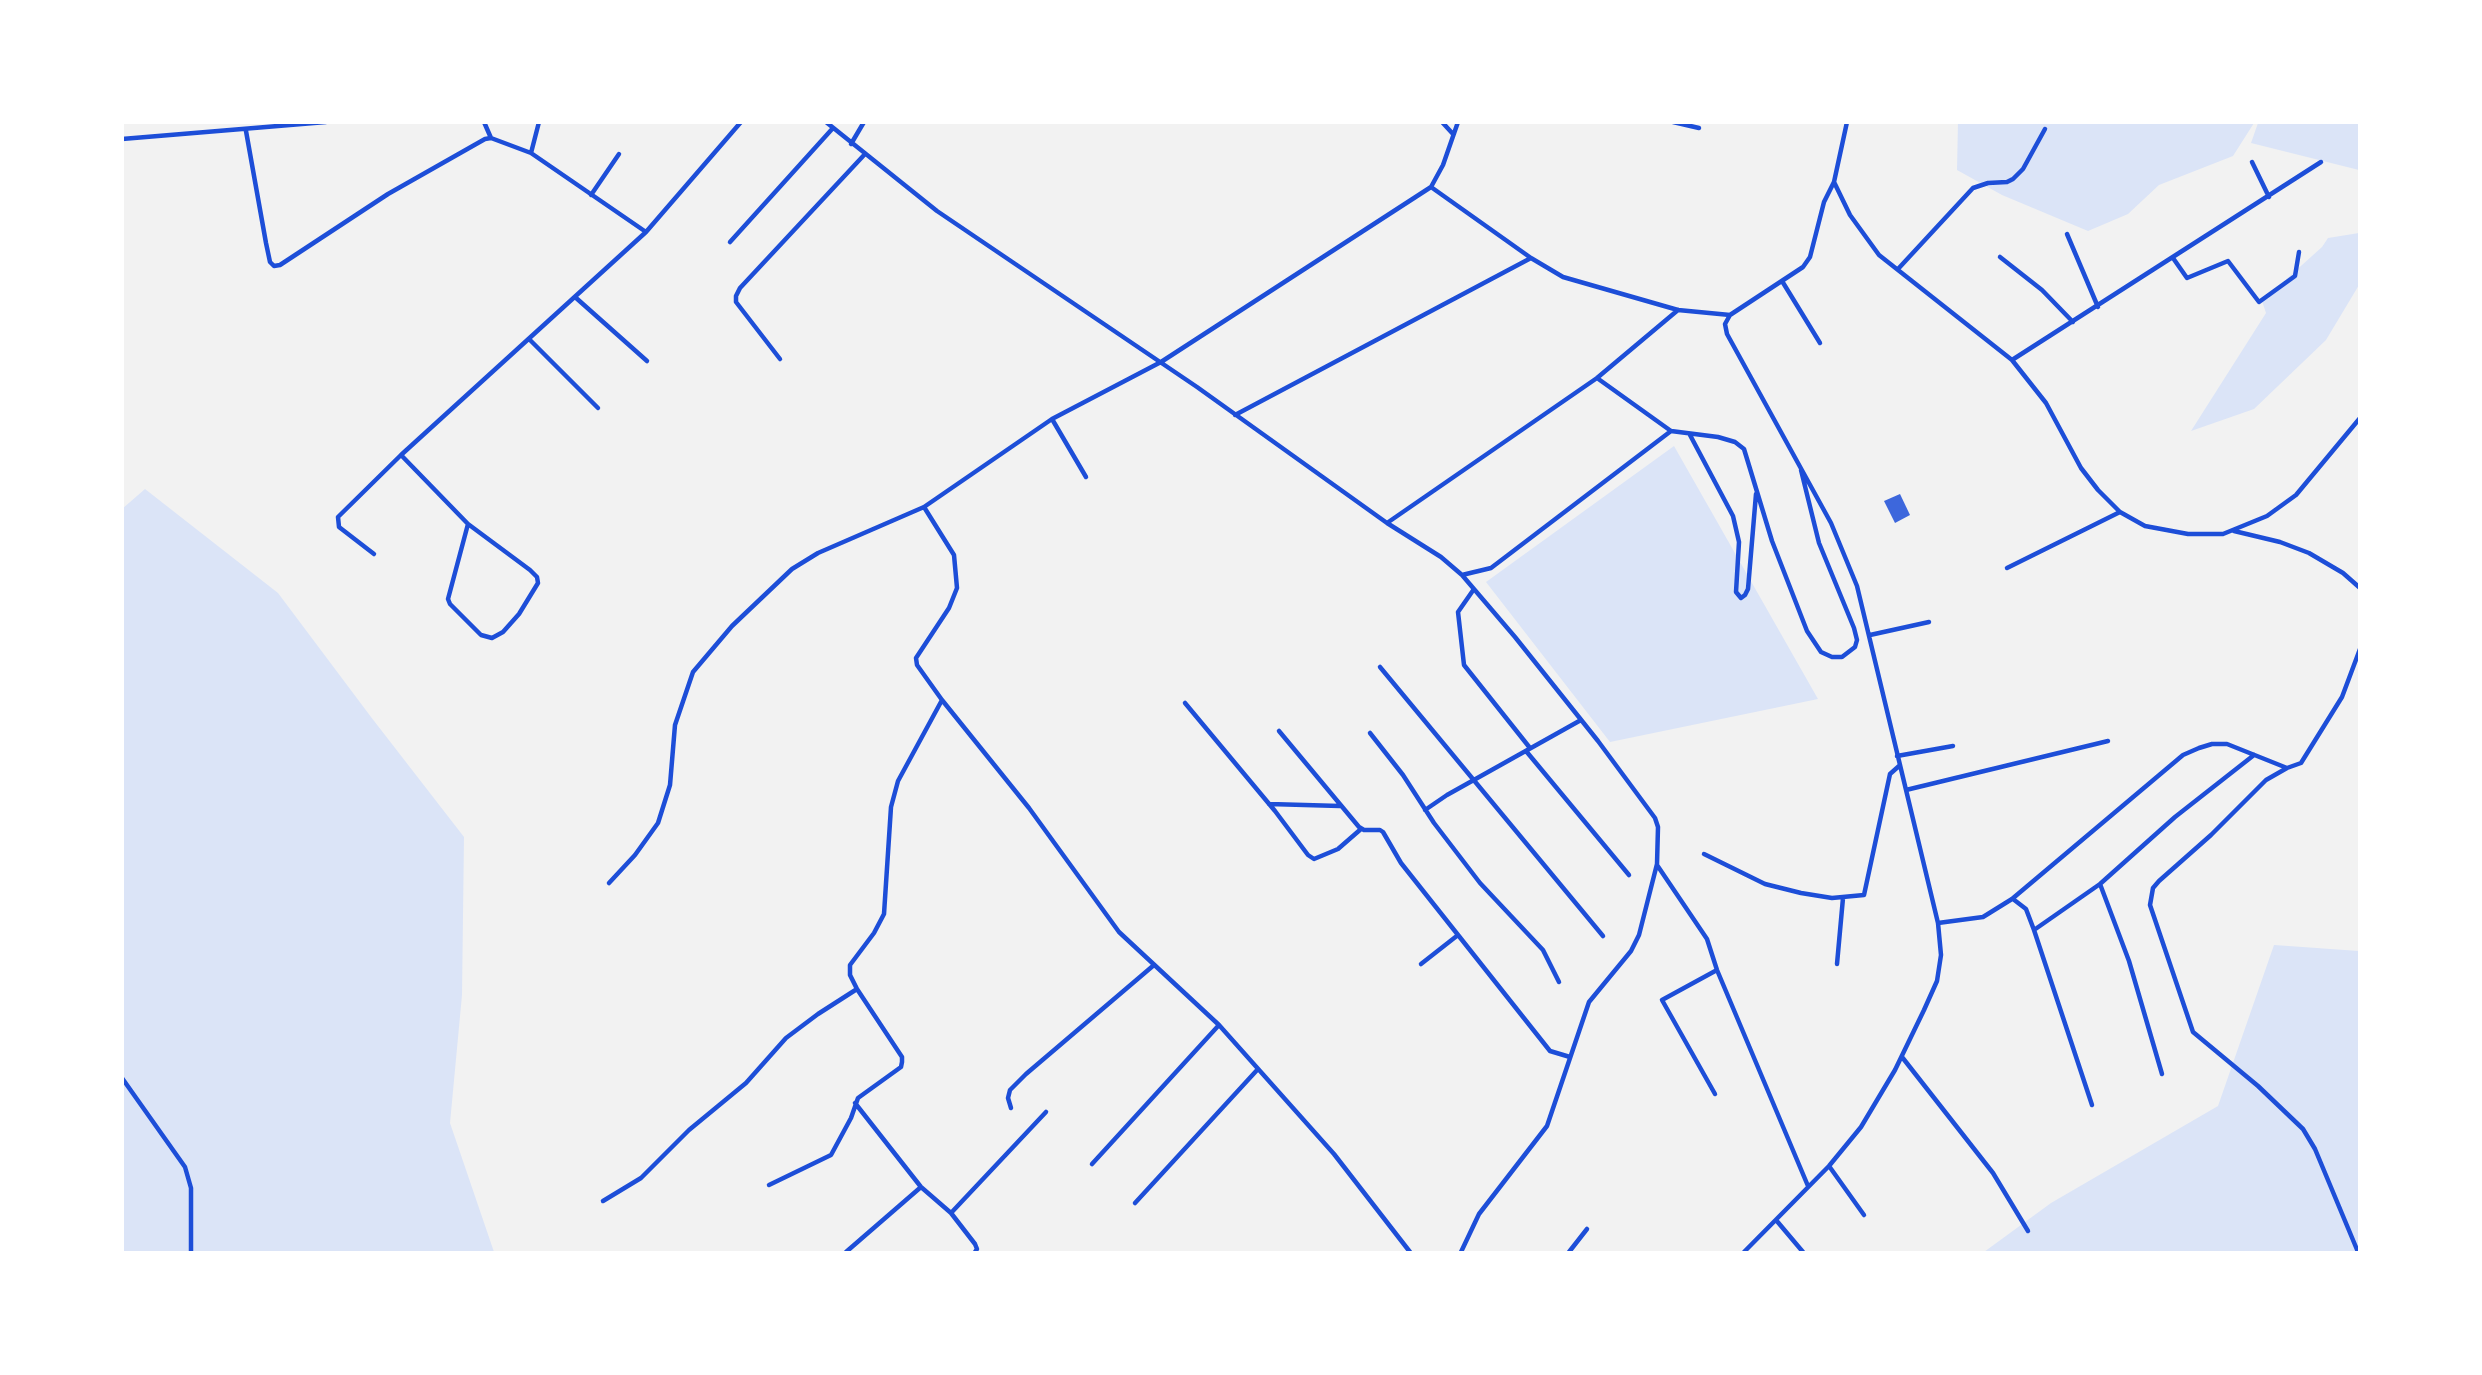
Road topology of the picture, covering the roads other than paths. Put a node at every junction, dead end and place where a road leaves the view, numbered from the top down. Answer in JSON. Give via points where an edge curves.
{"nodes":[{"id":1,"x":326,"y":122,"type":"edge"},
{"id":2,"x":484,"y":122,"type":"edge"},
{"id":3,"x":539,"y":122,"type":"edge"},
{"id":4,"x":741,"y":122,"type":"edge"},
{"id":5,"x":826,"y":122,"type":"edge"},
{"id":6,"x":864,"y":122,"type":"edge"},
{"id":7,"x":1442,"y":122,"type":"edge"},
{"id":8,"x":1458,"y":122,"type":"edge"},
{"id":9,"x":1673,"y":122,"type":"edge"},
{"id":10,"x":1847,"y":122,"type":"edge"},
{"id":11,"x":833,"y":128,"type":"junction"},
{"id":12,"x":1699,"y":128,"type":"dead end"},
{"id":13,"x":2045,"y":129,"type":"dead end"},
{"id":14,"x":246,"y":131,"type":"junction"},
{"id":15,"x":1453,"y":134,"type":"junction"},
{"id":16,"x":491,"y":138,"type":"junction"},
{"id":17,"x":122,"y":139,"type":"edge"},
{"id":18,"x":851,"y":144,"type":"junction"},
{"id":19,"x":531,"y":153,"type":"junction"},
{"id":20,"x":619,"y":154,"type":"dead end"},
{"id":21,"x":865,"y":154,"type":"junction"},
{"id":22,"x":2252,"y":162,"type":"dead end"},
{"id":23,"x":2321,"y":162,"type":"dead end"},
{"id":24,"x":1834,"y":182,"type":"junction"},
{"id":25,"x":1431,"y":187,"type":"junction"},
{"id":26,"x":591,"y":195,"type":"junction"},
{"id":27,"x":2269,"y":197,"type":"junction"},
{"id":28,"x":646,"y":232,"type":"junction"},
{"id":29,"x":2067,"y":234,"type":"dead end"},
{"id":30,"x":730,"y":242,"type":"dead end"},
{"id":31,"x":2299,"y":252,"type":"dead end"},
{"id":32,"x":2000,"y":257,"type":"dead end"},
{"id":33,"x":1531,"y":258,"type":"junction"},
{"id":34,"x":2173,"y":258,"type":"junction"},
{"id":35,"x":1898,"y":269,"type":"junction"},
{"id":36,"x":1782,"y":281,"type":"junction"},
{"id":37,"x":575,"y":297,"type":"junction"},
{"id":38,"x":2098,"y":307,"type":"junction"},
{"id":39,"x":1678,"y":310,"type":"junction"},
{"id":40,"x":1730,"y":315,"type":"junction"},
{"id":41,"x":2073,"y":322,"type":"junction"},
{"id":42,"x":530,"y":340,"type":"junction"},
{"id":43,"x":1820,"y":343,"type":"dead end"},
{"id":44,"x":780,"y":359,"type":"dead end"},
{"id":45,"x":2012,"y":360,"type":"junction"},
{"id":46,"x":647,"y":361,"type":"dead end"},
{"id":47,"x":1161,"y":362,"type":"junction"},
{"id":48,"x":1597,"y":378,"type":"junction"},
{"id":49,"x":598,"y":408,"type":"dead end"},
{"id":50,"x":1235,"y":415,"type":"junction"},
{"id":51,"x":2360,"y":418,"type":"edge"},
{"id":52,"x":1052,"y":419,"type":"junction"},
{"id":53,"x":1671,"y":431,"type":"junction"},
{"id":54,"x":1690,"y":435,"type":"junction"},
{"id":55,"x":401,"y":455,"type":"junction"},
{"id":56,"x":1800,"y":463,"type":"junction"},
{"id":57,"x":1086,"y":477,"type":"dead end"},
{"id":58,"x":1756,"y":490,"type":"junction"},
{"id":59,"x":924,"y":507,"type":"junction"},
{"id":60,"x":2120,"y":512,"type":"junction"},
{"id":61,"x":1387,"y":523,"type":"junction"},
{"id":62,"x":468,"y":524,"type":"junction"},
{"id":63,"x":2233,"y":531,"type":"junction"},
{"id":64,"x":374,"y":554,"type":"dead end"},
{"id":65,"x":2007,"y":568,"type":"dead end"},
{"id":66,"x":1462,"y":575,"type":"junction"},
{"id":67,"x":2360,"y":588,"type":"edge"},
{"id":68,"x":1474,"y":589,"type":"junction"},
{"id":69,"x":1929,"y":622,"type":"dead end"},
{"id":70,"x":1870,"y":635,"type":"junction"},
{"id":71,"x":2360,"y":649,"type":"edge"},
{"id":72,"x":1380,"y":667,"type":"dead end"},
{"id":73,"x":942,"y":700,"type":"junction"},
{"id":74,"x":1185,"y":703,"type":"dead end"},
{"id":75,"x":1581,"y":720,"type":"junction"},
{"id":76,"x":1279,"y":731,"type":"dead end"},
{"id":77,"x":1370,"y":733,"type":"dead end"},
{"id":78,"x":2108,"y":741,"type":"dead end"},
{"id":79,"x":1953,"y":746,"type":"dead end"},
{"id":80,"x":1528,"y":750,"type":"junction"},
{"id":81,"x":2254,"y":755,"type":"junction"},
{"id":82,"x":1897,"y":756,"type":"junction"},
{"id":83,"x":1899,"y":765,"type":"junction"},
{"id":84,"x":2287,"y":768,"type":"junction"},
{"id":85,"x":1474,"y":779,"type":"junction"},
{"id":86,"x":1906,"y":790,"type":"junction"},
{"id":87,"x":1268,"y":804,"type":"junction"},
{"id":88,"x":1341,"y":806,"type":"junction"},
{"id":89,"x":1425,"y":810,"type":"junction"},
{"id":90,"x":1362,"y":829,"type":"junction"},
{"id":91,"x":1704,"y":854,"type":"dead end"},
{"id":92,"x":1657,"y":864,"type":"junction"},
{"id":93,"x":1629,"y":875,"type":"dead end"},
{"id":94,"x":609,"y":883,"type":"dead end"},
{"id":95,"x":2100,"y":884,"type":"junction"},
{"id":96,"x":1843,"y":898,"type":"junction"},
{"id":97,"x":2012,"y":899,"type":"junction"},
{"id":98,"x":1938,"y":923,"type":"junction"},
{"id":99,"x":2034,"y":930,"type":"junction"},
{"id":100,"x":1458,"y":935,"type":"junction"},
{"id":101,"x":1603,"y":936,"type":"dead end"},
{"id":102,"x":1421,"y":964,"type":"dead end"},
{"id":103,"x":1837,"y":964,"type":"dead end"},
{"id":104,"x":1154,"y":965,"type":"junction"},
{"id":105,"x":1717,"y":970,"type":"junction"},
{"id":106,"x":1559,"y":982,"type":"dead end"},
{"id":107,"x":857,"y":989,"type":"junction"},
{"id":108,"x":1219,"y":1025,"type":"junction"},
{"id":109,"x":1901,"y":1056,"type":"junction"},
{"id":110,"x":1570,"y":1057,"type":"junction"},
{"id":111,"x":1258,"y":1069,"type":"junction"},
{"id":112,"x":2162,"y":1074,"type":"dead end"},
{"id":113,"x":122,"y":1078,"type":"edge"},
{"id":114,"x":1715,"y":1094,"type":"dead end"},
{"id":115,"x":855,"y":1103,"type":"junction"},
{"id":116,"x":2092,"y":1105,"type":"dead end"},
{"id":117,"x":1011,"y":1108,"type":"dead end"},
{"id":118,"x":1046,"y":1112,"type":"dead end"},
{"id":119,"x":1092,"y":1164,"type":"dead end"},
{"id":120,"x":1829,"y":1166,"type":"junction"},
{"id":121,"x":769,"y":1185,"type":"dead end"},
{"id":122,"x":1808,"y":1186,"type":"junction"},
{"id":123,"x":921,"y":1187,"type":"junction"},
{"id":124,"x":603,"y":1201,"type":"dead end"},
{"id":125,"x":1135,"y":1203,"type":"dead end"},
{"id":126,"x":951,"y":1213,"type":"junction"},
{"id":127,"x":1864,"y":1215,"type":"dead end"},
{"id":128,"x":1776,"y":1220,"type":"junction"},
{"id":129,"x":1587,"y":1229,"type":"dead end"},
{"id":130,"x":2028,"y":1231,"type":"dead end"},
{"id":131,"x":191,"y":1252,"type":"edge"},
{"id":132,"x":846,"y":1252,"type":"edge"},
{"id":133,"x":975,"y":1252,"type":"edge"},
{"id":134,"x":1410,"y":1252,"type":"edge"},
{"id":135,"x":1461,"y":1252,"type":"edge"},
{"id":136,"x":1569,"y":1252,"type":"edge"},
{"id":137,"x":1744,"y":1252,"type":"edge"},
{"id":138,"x":1803,"y":1252,"type":"edge"},
{"id":139,"x":2358,"y":1252,"type":"edge"}],
"edges":[{"from":1,"to":14,"type":"street"},
{"from":2,"to":16,"type":"street"},
{"from":3,"to":19,"type":"street"},
{"from":4,"to":28,"type":"street"},
{"from":5,"to":11,"type":"street"},
{"from":6,"to":18,"type":"street"},
{"from":7,"to":15,"type":"street"},
{"from":8,"to":15,"type":"street"},
{"from":9,"to":12,"type":"street"},
{"from":10,"to":24,"type":"street"},
{"from":11,"to":18,"type":"street"},
{"from":11,"to":30,"type":"street"},
{"from":13,"to":35,"type":"street","via":[[2013,179],[1973,188]]},
{"from":14,"to":16,"type":"street","via":[[265,243],[274,267],[388,194]]},
{"from":14,"to":17,"type":"street"},
{"from":15,"to":25,"type":"street"},
{"from":16,"to":19,"type":"street"},
{"from":18,"to":21,"type":"street"},
{"from":19,"to":26,"type":"street"},
{"from":20,"to":26,"type":"street"},
{"from":21,"to":44,"type":"street","via":[[736,296]]},
{"from":21,"to":47,"type":"street","via":[[937,211]]},
{"from":22,"to":27,"type":"street"},
{"from":23,"to":27,"type":"street"},
{"from":24,"to":35,"type":"street","via":[[1850,215],[1879,255]]},
{"from":24,"to":36,"type":"street","via":[[1810,257]]},
{"from":25,"to":33,"type":"street"},
{"from":25,"to":47,"type":"street"},
{"from":26,"to":28,"type":"street"},
{"from":27,"to":34,"type":"street"},
{"from":28,"to":37,"type":"street"},
{"from":29,"to":38,"type":"street"},
{"from":31,"to":34,"type":"street","via":[[2295,276],[2259,302],[2228,261],[2187,278]]},
{"from":32,"to":41,"type":"street"},
{"from":33,"to":39,"type":"street","via":[[1563,277]]},
{"from":33,"to":50,"type":"street"},
{"from":34,"to":38,"type":"street"},
{"from":35,"to":45,"type":"street"},
{"from":36,"to":40,"type":"street"},
{"from":36,"to":43,"type":"street"},
{"from":37,"to":42,"type":"street"},
{"from":37,"to":46,"type":"street"},
{"from":38,"to":41,"type":"street"},
{"from":39,"to":40,"type":"street"},
{"from":39,"to":48,"type":"street"},
{"from":40,"to":56,"type":"street","via":[[1725,324],[1727,334]]},
{"from":41,"to":45,"type":"street"},
{"from":42,"to":49,"type":"street"},
{"from":42,"to":55,"type":"street"},
{"from":45,"to":60,"type":"street","via":[[2046,404],[2081,468]]},
{"from":47,"to":50,"type":"street"},
{"from":47,"to":52,"type":"street"},
{"from":48,"to":53,"type":"street"},
{"from":48,"to":61,"type":"street"},
{"from":50,"to":61,"type":"street"},
{"from":51,"to":63,"type":"street","via":[[2296,495],[2267,516]]},
{"from":52,"to":57,"type":"street"},
{"from":52,"to":59,"type":"street"},
{"from":53,"to":54,"type":"street"},
{"from":53,"to":66,"type":"street","via":[[1492,568]]},
{"from":54,"to":58,"type":"street","via":[[1718,437],[1744,449]]},
{"from":54,"to":58,"type":"street","via":[[1733,516],[1739,542],[1736,592],[1741,598],[1748,589]]},
{"from":55,"to":62,"type":"street"},
{"from":55,"to":64,"type":"street","via":[[338,517],[339,527]]},
{"from":56,"to":58,"type":"street","via":[[1819,543],[1854,628],[1857,640],[1850,653],[1832,657],[1812,641]]},
{"from":56,"to":70,"type":"street","via":[[1857,586]]},
{"from":59,"to":73,"type":"street","via":[[954,555],[957,574],[949,607],[916,657]]},
{"from":59,"to":94,"type":"street","via":[[792,569],[693,672],[675,725],[670,785],[658,823]]},
{"from":60,"to":63,"type":"street","via":[[2145,526],[2188,534]]},
{"from":60,"to":65,"type":"street"},
{"from":61,"to":66,"type":"street"},
{"from":62,"to":62,"type":"street","via":[[448,599],[481,635],[492,638],[519,614],[538,583],[537,577]]},
{"from":63,"to":67,"type":"street","via":[[2309,553]]},
{"from":66,"to":68,"type":"street"},
{"from":68,"to":75,"type":"street"},
{"from":68,"to":80,"type":"street","via":[[1458,612],[1464,665]]},
{"from":69,"to":70,"type":"street"},
{"from":70,"to":82,"type":"street"},
{"from":71,"to":84,"type":"street","via":[[2342,697],[2317,739],[2301,763]]},
{"from":72,"to":85,"type":"street"},
{"from":73,"to":104,"type":"street","via":[[1029,808],[1119,932]]},
{"from":73,"to":107,"type":"street","via":[[898,782],[891,807],[884,914],[850,965]]},
{"from":74,"to":87,"type":"street"},
{"from":75,"to":80,"type":"street"},
{"from":75,"to":92,"type":"street","via":[[1654,818]]},
{"from":76,"to":88,"type":"street"},
{"from":77,"to":89,"type":"street"},
{"from":78,"to":86,"type":"street"},
{"from":79,"to":82,"type":"street"},
{"from":80,"to":85,"type":"street"},
{"from":80,"to":93,"type":"street"},
{"from":81,"to":84,"type":"street"},
{"from":81,"to":95,"type":"street"},
{"from":81,"to":97,"type":"street","via":[[2220,744],[2183,755]]},
{"from":82,"to":83,"type":"street"},
{"from":83,"to":86,"type":"street"},
{"from":83,"to":96,"type":"street","via":[[1890,774],[1866,893]]},
{"from":84,"to":139,"type":"street","via":[[2266,780],[2160,881],[2153,888],[2150,905],[2193,1032],[2303,1129]]},
{"from":85,"to":89,"type":"street"},
{"from":85,"to":101,"type":"street"},
{"from":86,"to":98,"type":"street"},
{"from":87,"to":88,"type":"street"},
{"from":87,"to":90,"type":"street","via":[[1314,859],[1338,849]]},
{"from":88,"to":90,"type":"street"},
{"from":89,"to":106,"type":"street","via":[[1480,883],[1543,950]]},
{"from":90,"to":100,"type":"street","via":[[1382,832]]},
{"from":91,"to":96,"type":"street","via":[[1765,884]]},
{"from":92,"to":105,"type":"street","via":[[1707,939]]},
{"from":92,"to":110,"type":"street","via":[[1639,935],[1589,1002]]},
{"from":95,"to":99,"type":"street"},
{"from":95,"to":112,"type":"street","via":[[2129,961]]},
{"from":96,"to":103,"type":"street"},
{"from":97,"to":98,"type":"street","via":[[1983,916]]},
{"from":97,"to":99,"type":"street","via":[[2025,909]]},
{"from":98,"to":109,"type":"street","via":[[1941,955],[1937,982]]},
{"from":99,"to":116,"type":"street"},
{"from":100,"to":102,"type":"street"},
{"from":100,"to":110,"type":"street","via":[[1550,1051]]},
{"from":104,"to":108,"type":"street"},
{"from":104,"to":117,"type":"street","via":[[1026,1074],[1010,1090]]},
{"from":105,"to":114,"type":"street","via":[[1661,999]]},
{"from":105,"to":122,"type":"street"},
{"from":107,"to":115,"type":"street","via":[[902,1062]]},
{"from":107,"to":124,"type":"street","via":[[786,1038],[746,1083],[641,1178]]},
{"from":108,"to":111,"type":"street"},
{"from":108,"to":119,"type":"street"},
{"from":109,"to":120,"type":"street","via":[[1861,1127]]},
{"from":109,"to":130,"type":"street","via":[[1993,1173]]},
{"from":110,"to":135,"type":"street","via":[[1547,1126],[1479,1214]]},
{"from":111,"to":125,"type":"street"},
{"from":111,"to":134,"type":"street","via":[[1334,1154]]},
{"from":113,"to":131,"type":"street","via":[[185,1167],[191,1188]]},
{"from":115,"to":121,"type":"street","via":[[831,1155]]},
{"from":115,"to":123,"type":"street"},
{"from":118,"to":126,"type":"street"},
{"from":120,"to":122,"type":"street"},
{"from":120,"to":127,"type":"street"},
{"from":122,"to":128,"type":"street"},
{"from":123,"to":126,"type":"street"},
{"from":123,"to":132,"type":"street"},
{"from":126,"to":133,"type":"street","via":[[975,1244]]},
{"from":128,"to":137,"type":"street"},
{"from":128,"to":138,"type":"street"},
{"from":129,"to":136,"type":"street"}]}
